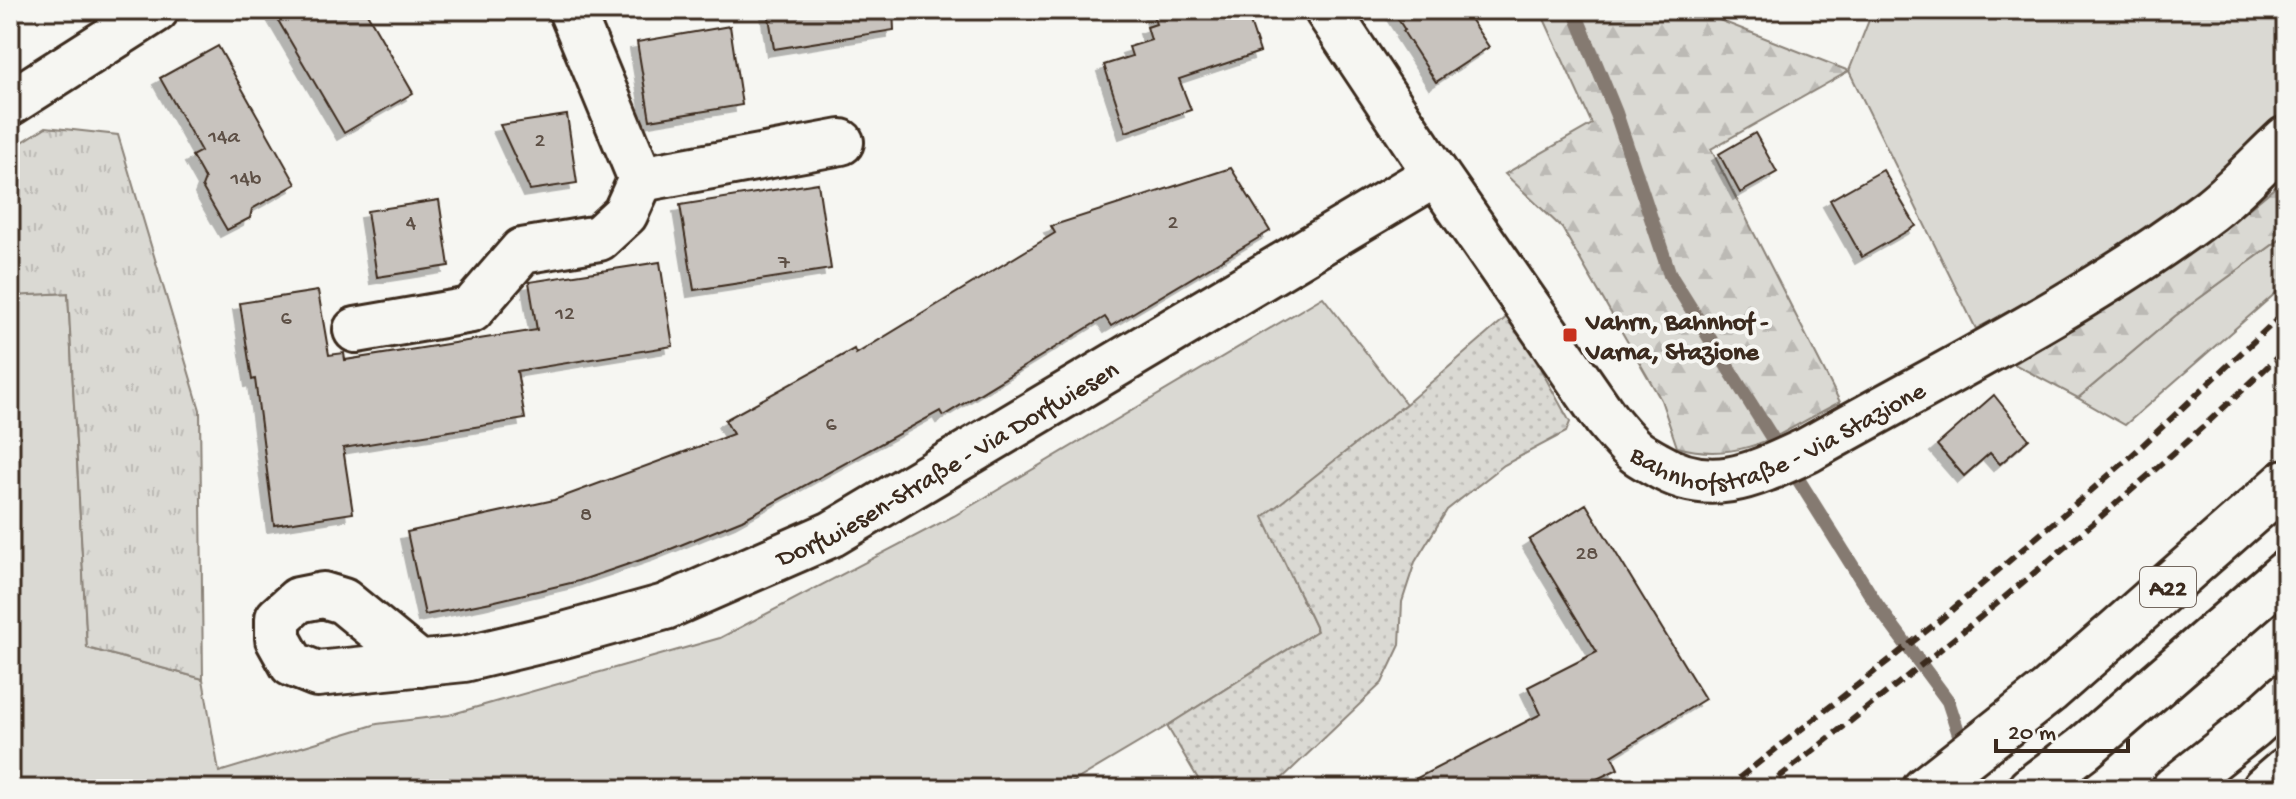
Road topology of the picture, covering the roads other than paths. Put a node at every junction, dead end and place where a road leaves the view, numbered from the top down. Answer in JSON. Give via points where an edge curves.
{"nodes":[{"id":1,"x":156,"y":10,"type":"edge"},
{"id":2,"x":571,"y":10,"type":"edge"},
{"id":3,"x":1327,"y":10,"type":"edge"},
{"id":4,"x":10,"y":103,"type":"edge"},
{"id":5,"x":2286,"y":139,"type":"edge"},
{"id":6,"x":841,"y":142,"type":"dead end"},
{"id":7,"x":1436,"y":174,"type":"junction"},
{"id":8,"x":641,"y":179,"type":"junction"},
{"id":9,"x":356,"y":330,"type":"dead end"},
{"id":10,"x":2286,"y":482,"type":"edge"},
{"id":11,"x":2286,"y":573,"type":"edge"},
{"id":12,"x":420,"y":664,"type":"dead end"},
{"id":13,"x":2286,"y":696,"type":"edge"},
{"id":14,"x":2286,"y":770,"type":"edge"},
{"id":15,"x":1925,"y":789,"type":"edge"},
{"id":16,"x":2030,"y":789,"type":"edge"},
{"id":17,"x":2174,"y":789,"type":"edge"},
{"id":18,"x":2264,"y":789,"type":"edge"}],
"edges":[{"from":1,"to":4,"type":"main road"},
{"from":2,"to":8,"type":"main road"},
{"from":3,"to":7,"type":"main road","name":"Bahnhofstraße - Via Stazione"},
{"from":5,"to":7,"type":"main road","name":"Bahnhofstraße - Via Stazione","via":[[2213,207],[2069,303],[1808,450],[1723,482],[1688,480],[1637,453],[1597,408]]},
{"from":6,"to":8,"type":"main road"},
{"from":7,"to":12,"type":"main road","name":"Dorfwiesen-Straße - Via Dorfwiesen","via":[[832,534],[665,607],[464,659]]},
{"from":8,"to":9,"type":"main road","via":[[625,214],[599,238],[522,251],[471,310]]},
{"from":10,"to":15,"type":"main road","number":"A22","via":[[2049,691]]},
{"from":11,"to":16,"type":"main road","number":"A22"},
{"from":13,"to":17,"type":"main road"},
{"from":14,"to":18,"type":"main road"}]}
